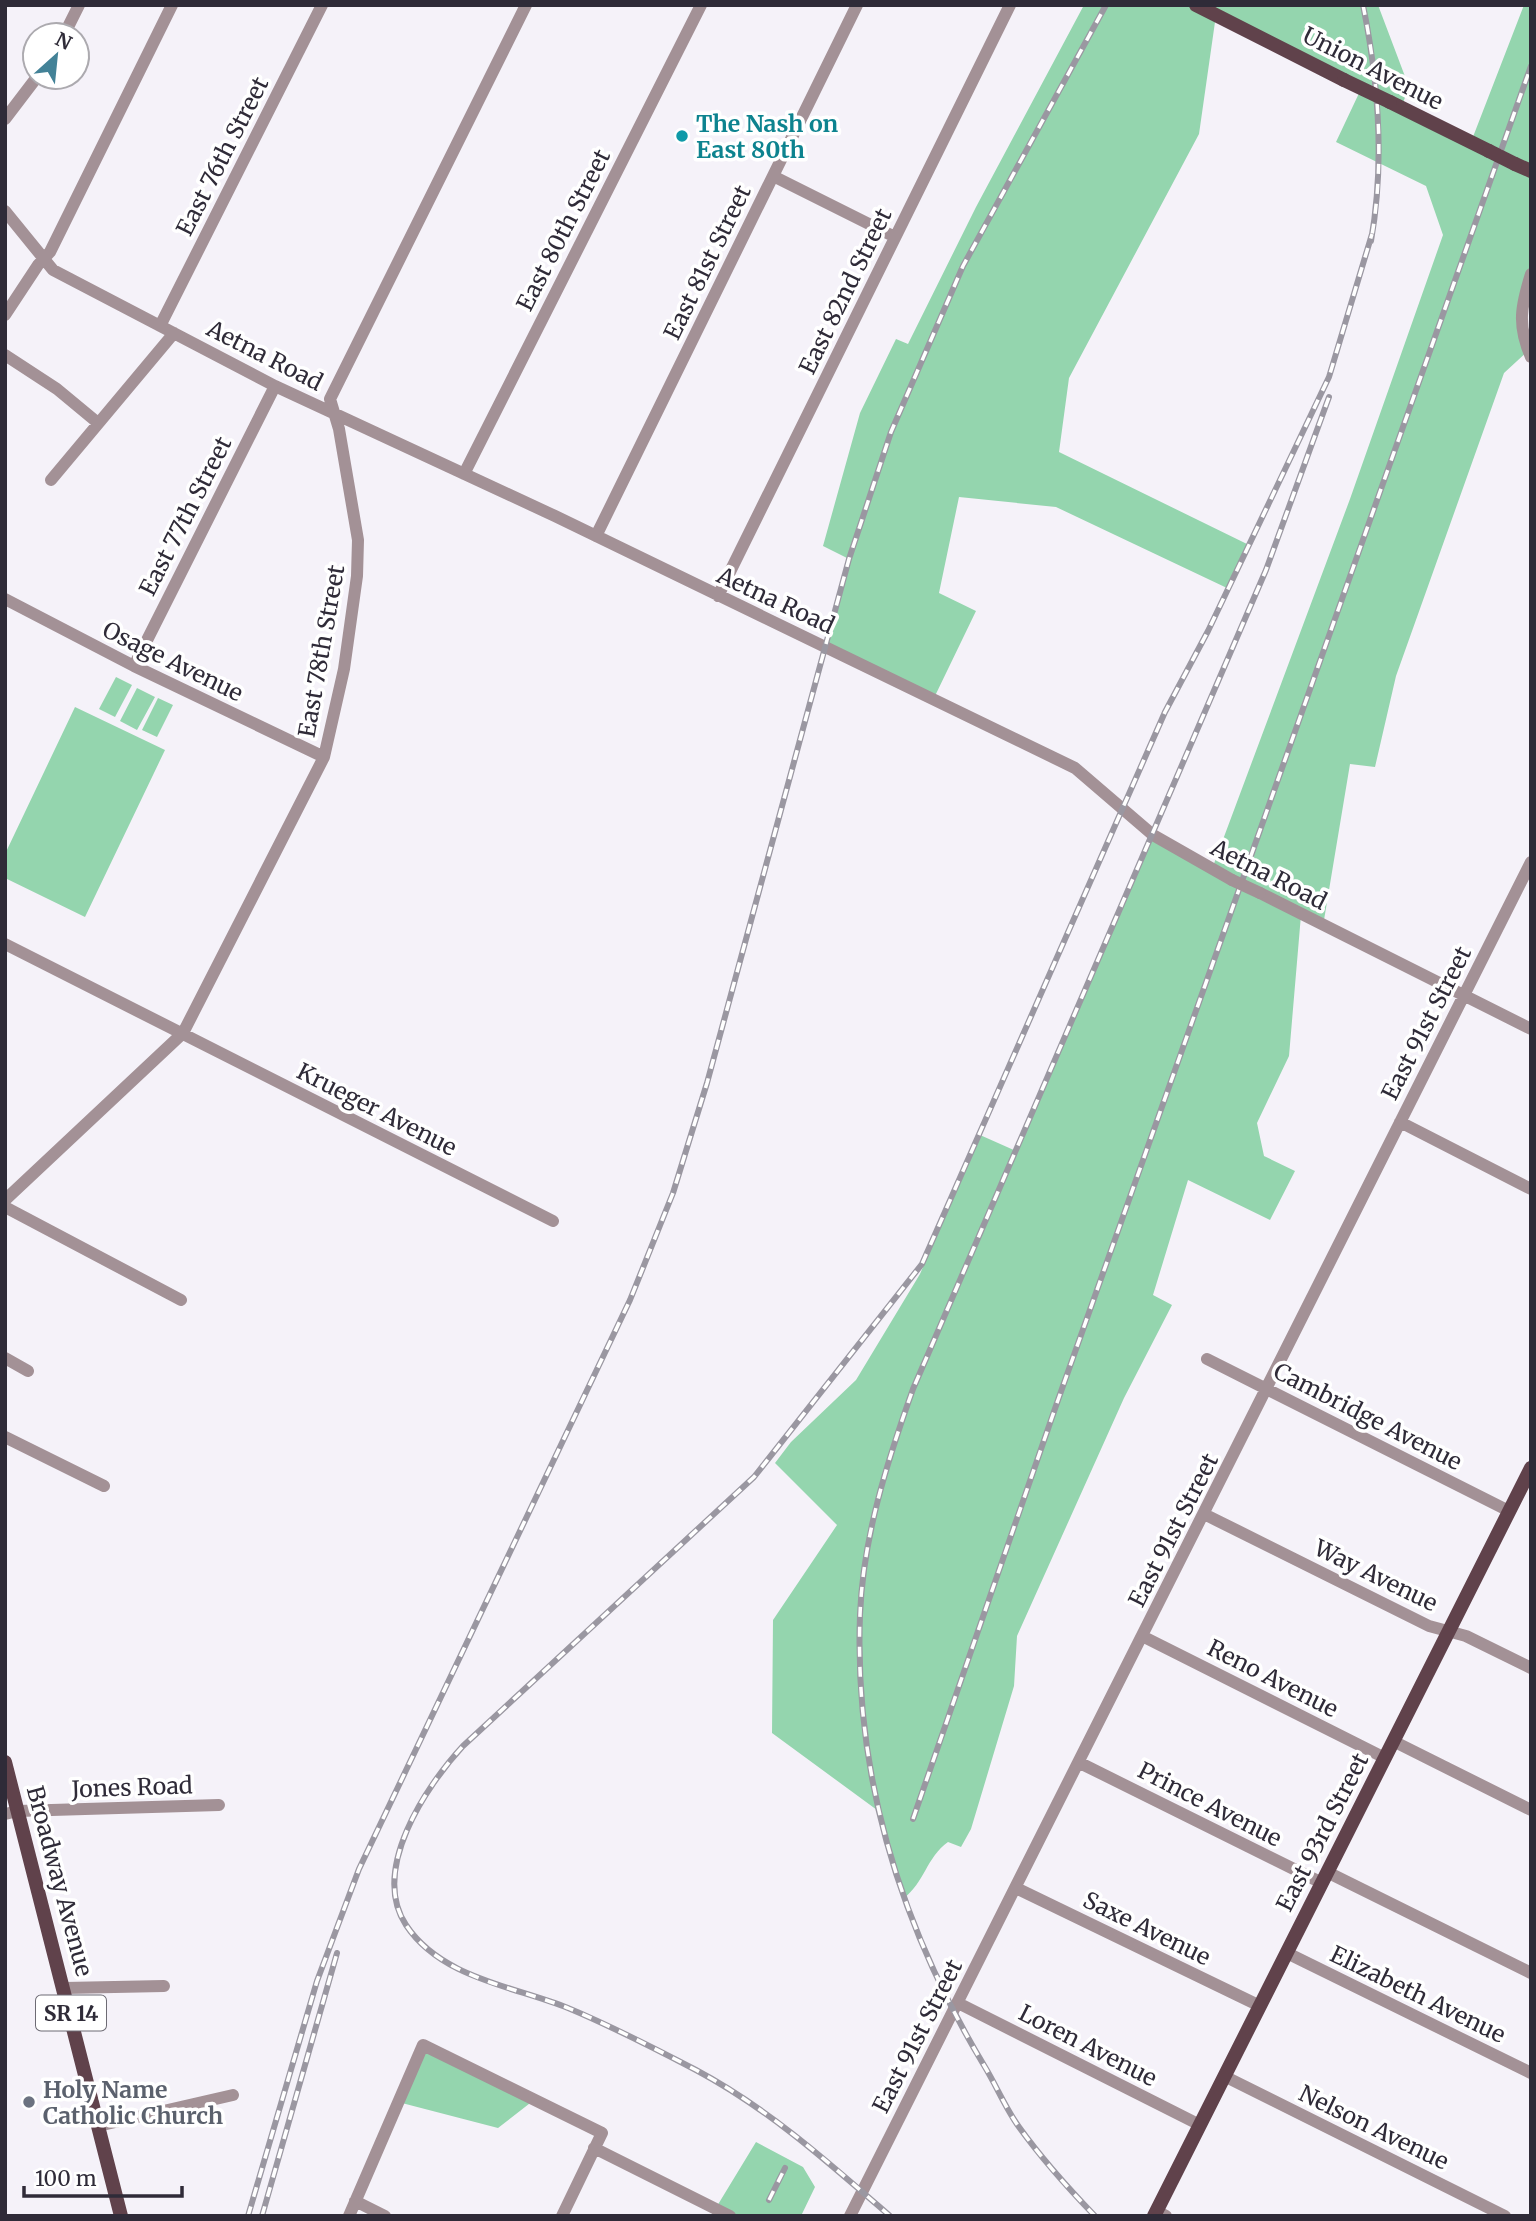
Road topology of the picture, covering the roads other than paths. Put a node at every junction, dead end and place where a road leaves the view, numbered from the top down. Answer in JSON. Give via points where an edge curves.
{"nodes":[{"id":1,"x":79,"y":5,"type":"edge"},
{"id":2,"x":172,"y":5,"type":"edge"},
{"id":3,"x":322,"y":5,"type":"edge"},
{"id":4,"x":526,"y":5,"type":"edge"},
{"id":5,"x":701,"y":5,"type":"edge"},
{"id":6,"x":857,"y":5,"type":"edge"},
{"id":7,"x":1010,"y":5,"type":"edge"},
{"id":8,"x":1196,"y":5,"type":"edge"},
{"id":9,"x":71,"y":21,"type":"edge"},
{"id":10,"x":26,"y":91,"type":"edge"},
{"id":11,"x":5,"y":119,"type":"edge"},
{"id":12,"x":1531,"y":171,"type":"edge"},
{"id":13,"x":773,"y":176,"type":"junction"},
{"id":14,"x":5,"y":211,"type":"edge"},
{"id":15,"x":895,"y":237,"type":"junction"},
{"id":16,"x":43,"y":259,"type":"junction"},
{"id":17,"x":1531,"y":274,"type":"edge"},
{"id":18,"x":5,"y":315,"type":"edge"},
{"id":19,"x":160,"y":326,"type":"junction"},
{"id":20,"x":174,"y":333,"type":"junction"},
{"id":21,"x":5,"y":355,"type":"edge"},
{"id":22,"x":1531,"y":357,"type":"edge"},
{"id":23,"x":275,"y":386,"type":"junction"},
{"id":24,"x":332,"y":412,"type":"junction"},
{"id":25,"x":98,"y":423,"type":"junction"},
{"id":26,"x":464,"y":474,"type":"junction"},
{"id":27,"x":51,"y":480,"type":"dead end"},
{"id":28,"x":596,"y":537,"type":"junction"},
{"id":29,"x":718,"y":596,"type":"junction"},
{"id":30,"x":5,"y":599,"type":"edge"},
{"id":31,"x":134,"y":666,"type":"junction"},
{"id":32,"x":324,"y":757,"type":"junction"},
{"id":33,"x":1531,"y":862,"type":"edge"},
{"id":34,"x":5,"y":944,"type":"edge"},
{"id":35,"x":1464,"y":996,"type":"junction"},
{"id":36,"x":1531,"y":1030,"type":"edge"},
{"id":37,"x":183,"y":1033,"type":"junction"},
{"id":38,"x":1400,"y":1122,"type":"junction"},
{"id":39,"x":1531,"y":1189,"type":"edge"},
{"id":40,"x":5,"y":1200,"type":"edge"},
{"id":41,"x":5,"y":1207,"type":"edge"},
{"id":42,"x":553,"y":1221,"type":"dead end"},
{"id":43,"x":181,"y":1300,"type":"dead end"},
{"id":44,"x":5,"y":1358,"type":"edge"},
{"id":45,"x":1207,"y":1359,"type":"dead end"},
{"id":46,"x":28,"y":1371,"type":"dead end"},
{"id":47,"x":1268,"y":1389,"type":"junction"},
{"id":48,"x":5,"y":1437,"type":"edge"},
{"id":49,"x":1531,"y":1468,"type":"edge"},
{"id":50,"x":104,"y":1486,"type":"dead end"},
{"id":51,"x":1509,"y":1511,"type":"junction"},
{"id":52,"x":1204,"y":1514,"type":"junction"},
{"id":53,"x":1448,"y":1632,"type":"junction"},
{"id":54,"x":1142,"y":1636,"type":"junction"},
{"id":55,"x":1531,"y":1668,"type":"edge"},
{"id":56,"x":1393,"y":1741,"type":"junction"},
{"id":57,"x":1385,"y":1758,"type":"junction"},
{"id":58,"x":5,"y":1762,"type":"edge"},
{"id":59,"x":1080,"y":1763,"type":"junction"},
{"id":60,"x":219,"y":1805,"type":"dead end"},
{"id":61,"x":1531,"y":1810,"type":"edge"},
{"id":62,"x":12,"y":1813,"type":"edge"},
{"id":63,"x":1324,"y":1878,"type":"junction"},
{"id":64,"x":1016,"y":1888,"type":"junction"},
{"id":65,"x":1287,"y":1952,"type":"junction"},
{"id":66,"x":1531,"y":1973,"type":"edge"},
{"id":67,"x":164,"y":1986,"type":"dead end"},
{"id":68,"x":65,"y":1988,"type":"junction"},
{"id":69,"x":958,"y":2003,"type":"junction"},
{"id":70,"x":1260,"y":2006,"type":"junction"},
{"id":71,"x":1531,"y":2073,"type":"edge"},
{"id":72,"x":1224,"y":2076,"type":"junction"},
{"id":73,"x":233,"y":2095,"type":"dead end"},
{"id":74,"x":1200,"y":2125,"type":"junction"},
{"id":75,"x":98,"y":2126,"type":"junction"},
{"id":76,"x":594,"y":2147,"type":"junction"},
{"id":77,"x":355,"y":2200,"type":"junction"},
{"id":78,"x":1159,"y":2214,"type":"edge"},
{"id":79,"x":121,"y":2216,"type":"edge"},
{"id":80,"x":349,"y":2216,"type":"edge"},
{"id":81,"x":385,"y":2216,"type":"edge"},
{"id":82,"x":562,"y":2216,"type":"edge"},
{"id":83,"x":730,"y":2216,"type":"edge"},
{"id":84,"x":850,"y":2216,"type":"edge"},
{"id":85,"x":1505,"y":2216,"type":"edge"}],
"edges":[{"from":1,"to":9,"type":"street"},
{"from":2,"to":16,"type":"street"},
{"from":3,"to":19,"type":"street","name":"East 76th Street"},
{"from":4,"to":24,"type":"street","name":"East 78th Street","via":[[330,399]]},
{"from":5,"to":26,"type":"street","name":"East 80th Street"},
{"from":6,"to":13,"type":"street","name":"East 81st Street"},
{"from":7,"to":15,"type":"street","name":"East 82nd Street"},
{"from":8,"to":12,"type":"main road","name":"Union Avenue","bridge":true},
{"from":10,"to":11,"type":"street"},
{"from":13,"to":15,"type":"street"},
{"from":13,"to":28,"type":"street","name":"East 81st Street"},
{"from":14,"to":16,"type":"street","name":"Aetna Road"},
{"from":15,"to":29,"type":"street","name":"East 82nd Street"},
{"from":16,"to":18,"type":"street"},
{"from":16,"to":19,"type":"street","name":"Aetna Road","via":[[53,270]]},
{"from":17,"to":22,"type":"street","via":[[1520,308]]},
{"from":19,"to":20,"type":"street","name":"Aetna Road"},
{"from":20,"to":23,"type":"street","name":"Aetna Road"},
{"from":20,"to":25,"type":"street"},
{"from":21,"to":25,"type":"street"},
{"from":23,"to":24,"type":"street","name":"Aetna Road"},
{"from":23,"to":31,"type":"street","name":"East 77th Street"},
{"from":24,"to":26,"type":"street","name":"Aetna Road"},
{"from":24,"to":32,"type":"street","name":"East 78th Street","via":[[358,540],[358,576]]},
{"from":25,"to":27,"type":"street"},
{"from":26,"to":28,"type":"street","name":"Aetna Road"},
{"from":28,"to":29,"type":"street","name":"Aetna Road"},
{"from":29,"to":35,"type":"street","name":"Aetna Road","bridge":true,"via":[[1075,768],[1153,835],[1232,880]]},
{"from":30,"to":31,"type":"street","name":"Osage Avenue"},
{"from":31,"to":32,"type":"street","name":"Osage Avenue"},
{"from":32,"to":37,"type":"street","name":"East 78th Street"},
{"from":33,"to":35,"type":"street","name":"East 91st Street"},
{"from":34,"to":37,"type":"street","name":"Krueger Avenue"},
{"from":35,"to":36,"type":"street","name":"Aetna Road"},
{"from":35,"to":38,"type":"street","name":"East 91st Street"},
{"from":37,"to":40,"type":"street","name":"East 78th Street"},
{"from":37,"to":42,"type":"street","name":"Krueger Avenue"},
{"from":38,"to":39,"type":"street"},
{"from":38,"to":47,"type":"street","name":"East 91st Street"},
{"from":41,"to":43,"type":"street"},
{"from":44,"to":46,"type":"street"},
{"from":45,"to":47,"type":"street","name":"Cambridge Avenue"},
{"from":47,"to":51,"type":"street","name":"Cambridge Avenue"},
{"from":47,"to":52,"type":"street","name":"East 91st Street"},
{"from":48,"to":50,"type":"street"},
{"from":49,"to":51,"type":"main road","name":"East 93rd Street"},
{"from":51,"to":53,"type":"main road","name":"East 93rd Street"},
{"from":52,"to":53,"type":"street","name":"Way Avenue"},
{"from":52,"to":54,"type":"street","name":"East 91st Street"},
{"from":53,"to":55,"type":"street","name":"Way Avenue"},
{"from":53,"to":56,"type":"main road","name":"East 93rd Street"},
{"from":54,"to":57,"type":"street","name":"Reno Avenue"},
{"from":54,"to":59,"type":"street","name":"East 91st Street"},
{"from":56,"to":57,"type":"main road","name":"East 93rd Street"},
{"from":56,"to":61,"type":"street"},
{"from":57,"to":63,"type":"main road","name":"East 93rd Street"},
{"from":58,"to":62,"type":"main road","name":"Broadway Avenue","number":"SR 14"},
{"from":59,"to":63,"type":"street","name":"Prince Avenue"},
{"from":59,"to":64,"type":"street","name":"East 91st Street"},
{"from":60,"to":62,"type":"street","name":"Jones Road"},
{"from":62,"to":68,"type":"main road","name":"Broadway Avenue","number":"SR 14"},
{"from":63,"to":65,"type":"main road","name":"East 93rd Street"},
{"from":63,"to":66,"type":"street","name":"Prince Avenue"},
{"from":64,"to":69,"type":"street","name":"East 91st Street"},
{"from":64,"to":70,"type":"street","name":"Saxe Avenue"},
{"from":65,"to":70,"type":"main road","name":"East 93rd Street"},
{"from":65,"to":71,"type":"street","name":"Elizabeth Avenue"},
{"from":67,"to":68,"type":"street"},
{"from":68,"to":75,"type":"main road","name":"Broadway Avenue","number":"SR 14"},
{"from":69,"to":74,"type":"street","name":"Loren Avenue"},
{"from":69,"to":84,"type":"street","name":"East 91st Street"},
{"from":70,"to":72,"type":"main road","name":"East 93rd Street"},
{"from":72,"to":74,"type":"main road","name":"East 93rd Street"},
{"from":72,"to":85,"type":"street","name":"Nelson Avenue"},
{"from":73,"to":75,"type":"street"},
{"from":74,"to":78,"type":"main road","name":"East 93rd Street"},
{"from":75,"to":79,"type":"main road","name":"Broadway Avenue","number":"SR 14"},
{"from":76,"to":77,"type":"street","via":[[602,2133],[423,2045]]},
{"from":76,"to":82,"type":"street"},
{"from":76,"to":83,"type":"street"},
{"from":77,"to":80,"type":"street"},
{"from":77,"to":81,"type":"street"}]}
